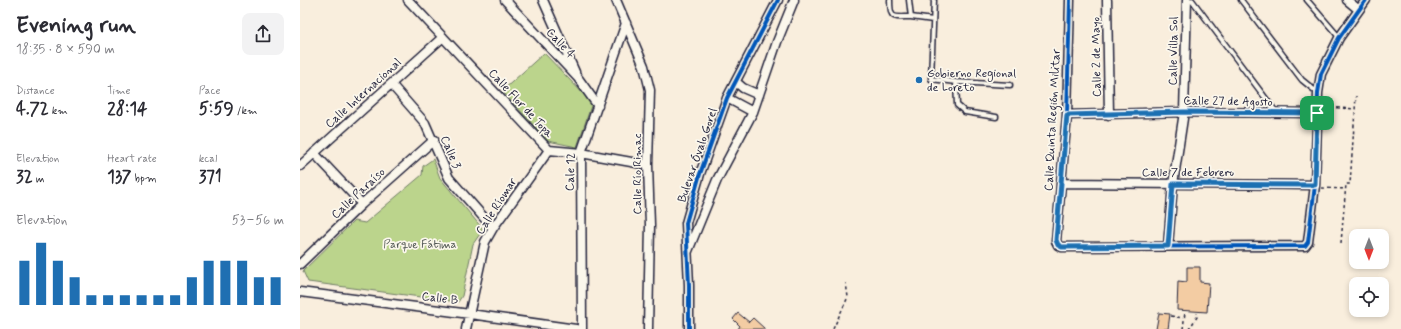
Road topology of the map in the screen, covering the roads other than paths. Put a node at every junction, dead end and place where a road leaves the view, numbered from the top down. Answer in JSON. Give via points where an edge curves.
{"nodes":[{"id":1,"x":408,"y":0,"type":"edge"},
{"id":2,"x":505,"y":0,"type":"edge"},
{"id":3,"x":542,"y":0,"type":"edge"},
{"id":4,"x":616,"y":0,"type":"edge"},
{"id":5,"x":778,"y":0,"type":"edge"},
{"id":6,"x":794,"y":0,"type":"edge"},
{"id":7,"x":890,"y":0,"type":"edge"},
{"id":8,"x":909,"y":0,"type":"edge"},
{"id":9,"x":934,"y":0,"type":"edge"},
{"id":10,"x":1070,"y":0,"type":"edge"},
{"id":11,"x":1107,"y":0,"type":"edge"},
{"id":12,"x":1187,"y":0,"type":"edge"},
{"id":13,"x":1192,"y":0,"type":"edge"},
{"id":14,"x":1241,"y":0,"type":"edge"},
{"id":15,"x":1307,"y":0,"type":"edge"},
{"id":16,"x":1347,"y":0,"type":"edge"},
{"id":17,"x":1366,"y":0,"type":"edge"},
{"id":18,"x":1359,"y":10,"type":"junction"},
{"id":19,"x":911,"y":17,"type":"junction"},
{"id":20,"x":933,"y":20,"type":"junction"},
{"id":21,"x":626,"y":23,"type":"junction"},
{"id":22,"x":443,"y":37,"type":"junction"},
{"id":23,"x":1339,"y":38,"type":"junction"},
{"id":24,"x":578,"y":78,"type":"junction"},
{"id":25,"x":736,"y":82,"type":"junction"},
{"id":26,"x":956,"y":82,"type":"junction"},
{"id":27,"x":391,"y":84,"type":"junction"},
{"id":28,"x":1010,"y":85,"type":"dead end"},
{"id":29,"x":1318,"y":93,"type":"junction"},
{"id":30,"x":759,"y":95,"type":"junction"},
{"id":31,"x":727,"y":98,"type":"junction"},
{"id":32,"x":598,"y":106,"type":"junction"},
{"id":33,"x":1317,"y":110,"type":"junction"},
{"id":34,"x":753,"y":112,"type":"junction"},
{"id":35,"x":1184,"y":112,"type":"junction"},
{"id":36,"x":1278,"y":114,"type":"junction"},
{"id":37,"x":1067,"y":115,"type":"junction"},
{"id":38,"x":1109,"y":115,"type":"junction"},
{"id":39,"x":996,"y":117,"type":"dead end"},
{"id":40,"x":434,"y":140,"type":"junction"},
{"id":41,"x":549,"y":150,"type":"junction"},
{"id":42,"x":314,"y":153,"type":"junction"},
{"id":43,"x":582,"y":153,"type":"junction"},
{"id":44,"x":300,"y":166,"type":"edge"},
{"id":45,"x":648,"y":166,"type":"junction"},
{"id":46,"x":1061,"y":183,"type":"junction"},
{"id":47,"x":1173,"y":184,"type":"junction"},
{"id":48,"x":1314,"y":186,"type":"junction"},
{"id":49,"x":362,"y":204,"type":"junction"},
{"id":50,"x":493,"y":228,"type":"junction"},
{"id":51,"x":1168,"y":246,"type":"junction"},
{"id":52,"x":687,"y":254,"type":"junction"},
{"id":53,"x":300,"y":264,"type":"edge"},
{"id":54,"x":300,"y":292,"type":"edge"},
{"id":55,"x":470,"y":314,"type":"junction"},
{"id":56,"x":546,"y":327,"type":"edge"},
{"id":57,"x":466,"y":329,"type":"edge"},
{"id":58,"x":576,"y":329,"type":"edge"},
{"id":59,"x":582,"y":329,"type":"edge"},
{"id":60,"x":648,"y":329,"type":"edge"},
{"id":61,"x":689,"y":329,"type":"edge"}],
"edges":[{"from":1,"to":22,"type":"street","name":"Calle Flor de Topa"},
{"from":2,"to":24,"type":"street","name":"Calle 4"},
{"from":3,"to":24,"type":"street"},
{"from":4,"to":21,"type":"street","name":"Calle Río Rimac"},
{"from":5,"to":25,"type":"street","name":"Bulevar Óvalo Gorel"},
{"from":6,"to":30,"type":"street","name":"Bulevar Óvalo Gorel"},
{"from":7,"to":19,"type":"lane","via":[[892,15]]},
{"from":8,"to":19,"type":"lane"},
{"from":9,"to":20,"type":"lane"},
{"from":10,"to":37,"type":"street","name":"Calle Quinta Región Militar"},
{"from":11,"to":38,"type":"street","name":"Calle 2 de Mayo"},
{"from":12,"to":35,"type":"street","name":"Calle Villa Sol"},
{"from":13,"to":36,"type":"lane"},
{"from":14,"to":29,"type":"lane","via":[[1302,80]]},
{"from":15,"to":23,"type":"lane"},
{"from":16,"to":18,"type":"street"},
{"from":17,"to":18,"type":"street"},
{"from":18,"to":23,"type":"street"},
{"from":19,"to":20,"type":"lane"},
{"from":20,"to":26,"type":"lane","via":[[931,79]]},
{"from":21,"to":32,"type":"street","name":"Cale 12"},
{"from":21,"to":45,"type":"street","name":"Calle Río Rimac","via":[[644,66],[650,90]]},
{"from":22,"to":27,"type":"street","name":"Calle Internacional"},
{"from":22,"to":41,"type":"street","name":"Calle Flor de Topa"},
{"from":23,"to":29,"type":"street","via":[[1321,74]]},
{"from":24,"to":32,"type":"street","name":"Calle 4"},
{"from":25,"to":30,"type":"street"},
{"from":25,"to":31,"type":"street","name":"Bulevar Óvalo Gorel"},
{"from":26,"to":28,"type":"lane"},
{"from":26,"to":39,"type":"lane","via":[[957,105],[965,112]]},
{"from":27,"to":40,"type":"street","name":"Calle 3","via":[[425,123]]},
{"from":27,"to":42,"type":"street","name":"Calle Internacional"},
{"from":29,"to":33,"type":"street"},
{"from":30,"to":34,"type":"street","name":"Bulevar Óvalo Gorel"},
{"from":31,"to":34,"type":"street"},
{"from":31,"to":52,"type":"street","name":"Bulevar Óvalo Gorel","via":[[686,223]]},
{"from":32,"to":43,"type":"street","name":"Cale 12"},
{"from":33,"to":36,"type":"street","name":"Calle 27 de Agosto"},
{"from":33,"to":48,"type":"street"},
{"from":34,"to":52,"type":"street","name":"Bulevar Óvalo Gorel","via":[[717,180]]},
{"from":35,"to":36,"type":"street","name":"Calle 27 de Agosto"},
{"from":35,"to":38,"type":"street","name":"Calle 27 de Agosto"},
{"from":35,"to":47,"type":"street","name":"Calle Villa Sol"},
{"from":37,"to":38,"type":"street","name":"Calle 27 de Agosto"},
{"from":37,"to":46,"type":"street","name":"Calle Quinta Región Militar"},
{"from":40,"to":49,"type":"street","name":"Calle Paraíso"},
{"from":40,"to":50,"type":"street","name":"Calle 3","via":[[449,178]]},
{"from":41,"to":43,"type":"street","name":"Calle Flor de Topa"},
{"from":41,"to":50,"type":"street","name":"Calle Ríomar"},
{"from":42,"to":44,"type":"street","name":"Calle Internacional"},
{"from":42,"to":49,"type":"street"},
{"from":43,"to":45,"type":"street","name":"Calle Flor de Topa"},
{"from":43,"to":59,"type":"street","name":"Cale 12"},
{"from":45,"to":60,"type":"street","name":"Calle Río Rimac"},
{"from":46,"to":47,"type":"street","name":"Calle 7 de Febrero"},
{"from":46,"to":51,"type":"street","name":"Calle Quinta Región Militar","via":[[1056,240],[1058,245]]},
{"from":47,"to":48,"type":"street","name":"Calle 7 de Febrero"},
{"from":47,"to":51,"type":"street","name":"Calle Villa Sol"},
{"from":48,"to":51,"type":"street","via":[[1308,242],[1303,247]]},
{"from":49,"to":53,"type":"street","name":"Calle Paraíso"},
{"from":50,"to":55,"type":"street","name":"Calle Ríomar","via":[[485,242]]},
{"from":52,"to":61,"type":"street","name":"Bulevar Óvalo Gorel"},
{"from":54,"to":55,"type":"street","name":"Calle B"},
{"from":55,"to":56,"type":"street","name":"Calle B"},
{"from":55,"to":57,"type":"street","name":"Calle Ríomar"},
{"from":56,"to":58,"type":"street","name":"Calle B"}]}
